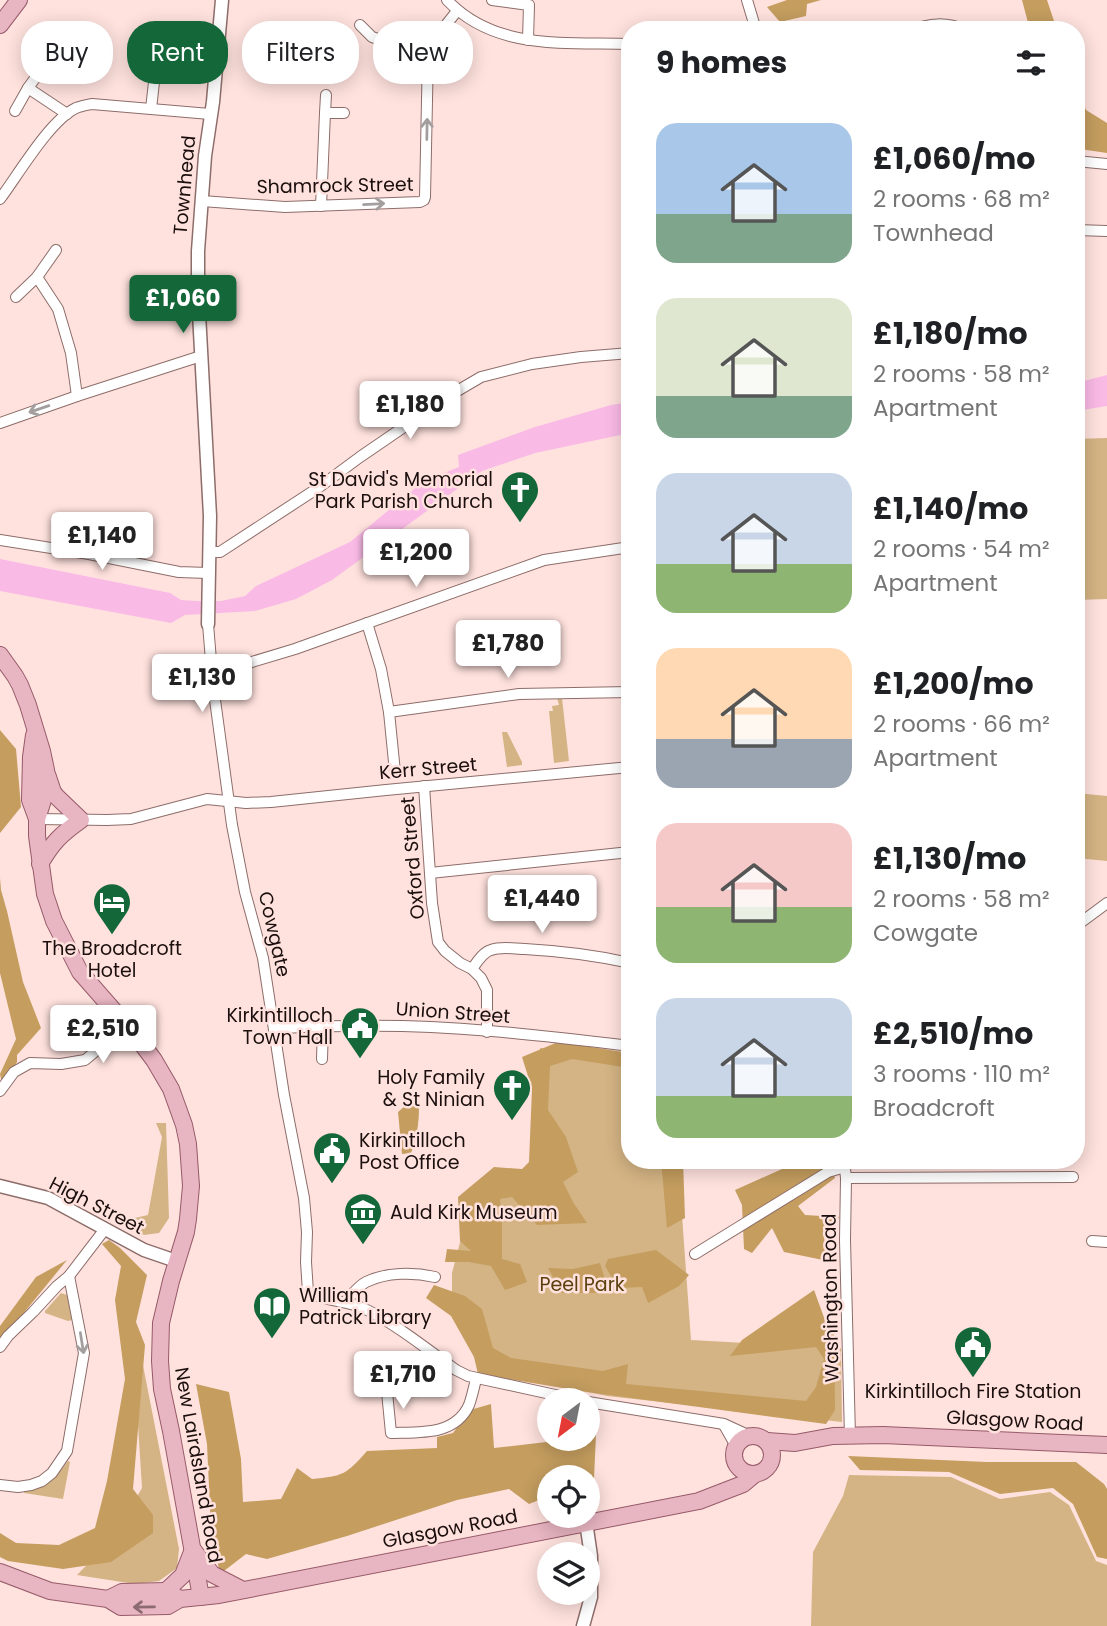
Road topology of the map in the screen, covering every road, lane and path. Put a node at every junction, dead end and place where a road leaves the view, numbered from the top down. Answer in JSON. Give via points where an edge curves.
{"nodes":[{"id":1,"x":19,"y":0,"type":"edge"},
{"id":2,"x":222,"y":0,"type":"edge"},
{"id":3,"x":447,"y":0,"type":"edge"},
{"id":4,"x":492,"y":0,"type":"edge"},
{"id":5,"x":747,"y":0,"type":"edge"},
{"id":6,"x":457,"y":11,"type":"junction"},
{"id":7,"x":449,"y":21,"type":"edge"},
{"id":8,"x":753,"y":21,"type":"edge"},
{"id":9,"x":0,"y":25,"type":"edge"},
{"id":10,"x":360,"y":25,"type":"dead end"},
{"id":11,"x":373,"y":37,"type":"edge"},
{"id":12,"x":528,"y":40,"type":"junction"},
{"id":13,"x":621,"y":44,"type":"edge"},
{"id":14,"x":32,"y":84,"type":"edge"},
{"id":15,"x":154,"y":84,"type":"edge"},
{"id":16,"x":429,"y":84,"type":"edge"},
{"id":17,"x":29,"y":88,"type":"junction"},
{"id":18,"x":326,"y":95,"type":"dead end"},
{"id":19,"x":151,"y":109,"type":"junction"},
{"id":20,"x":15,"y":111,"type":"dead end"},
{"id":21,"x":326,"y":113,"type":"junction"},
{"id":22,"x":344,"y":113,"type":"dead end"},
{"id":23,"x":67,"y":114,"type":"junction"},
{"id":24,"x":210,"y":114,"type":"junction"},
{"id":25,"x":1085,"y":161,"type":"edge"},
{"id":26,"x":1107,"y":164,"type":"edge"},
{"id":27,"x":1,"y":197,"type":"edge"},
{"id":28,"x":202,"y":201,"type":"junction"},
{"id":29,"x":321,"y":206,"type":"junction"},
{"id":30,"x":1085,"y":230,"type":"edge"},
{"id":31,"x":1107,"y":231,"type":"edge"},
{"id":32,"x":56,"y":250,"type":"dead end"},
{"id":33,"x":37,"y":277,"type":"junction"},
{"id":34,"x":16,"y":297,"type":"dead end"},
{"id":35,"x":621,"y":354,"type":"edge"},
{"id":36,"x":201,"y":356,"type":"junction"},
{"id":37,"x":77,"y":396,"type":"junction"},
{"id":38,"x":0,"y":423,"type":"edge"},
{"id":39,"x":0,"y":540,"type":"edge"},
{"id":40,"x":621,"y":548,"type":"edge"},
{"id":41,"x":209,"y":552,"type":"junction"},
{"id":42,"x":208,"y":578,"type":"junction"},
{"id":43,"x":367,"y":623,"type":"junction"},
{"id":44,"x":208,"y":624,"type":"joint"},
{"id":45,"x":0,"y":655,"type":"edge"},
{"id":46,"x":212,"y":674,"type":"junction"},
{"id":47,"x":621,"y":692,"type":"edge"},
{"id":48,"x":389,"y":712,"type":"junction"},
{"id":49,"x":34,"y":728,"type":"junction"},
{"id":50,"x":621,"y":768,"type":"edge"},
{"id":51,"x":46,"y":770,"type":"junction"},
{"id":52,"x":395,"y":772,"type":"dead end"},
{"id":53,"x":424,"y":786,"type":"junction"},
{"id":54,"x":229,"y":801,"type":"junction"},
{"id":55,"x":37,"y":819,"type":"junction"},
{"id":56,"x":81,"y":820,"type":"junction"},
{"id":57,"x":621,"y":853,"type":"edge"},
{"id":58,"x":40,"y":864,"type":"junction"},
{"id":59,"x":430,"y":873,"type":"junction"},
{"id":60,"x":1107,"y":903,"type":"edge"},
{"id":61,"x":1085,"y":919,"type":"edge"},
{"id":62,"x":621,"y":961,"type":"edge"},
{"id":63,"x":472,"y":969,"type":"junction"},
{"id":64,"x":127,"y":1025,"type":"junction"},
{"id":65,"x":323,"y":1026,"type":"junction"},
{"id":66,"x":274,"y":1029,"type":"junction"},
{"id":67,"x":487,"y":1032,"type":"junction"},
{"id":68,"x":621,"y":1044,"type":"edge"},
{"id":69,"x":322,"y":1059,"type":"dead end"},
{"id":70,"x":0,"y":1091,"type":"edge"},
{"id":71,"x":841,"y":1169,"type":"edge"},
{"id":72,"x":845,"y":1169,"type":"edge"},
{"id":73,"x":870,"y":1169,"type":"edge"},
{"id":74,"x":1073,"y":1177,"type":"dead end"},
{"id":75,"x":0,"y":1186,"type":"edge"},
{"id":76,"x":104,"y":1228,"type":"junction"},
{"id":77,"x":1093,"y":1241,"type":"dead end"},
{"id":78,"x":1107,"y":1242,"type":"edge"},
{"id":79,"x":695,"y":1254,"type":"dead end"},
{"id":80,"x":176,"y":1261,"type":"junction"},
{"id":81,"x":69,"y":1276,"type":"junction"},
{"id":82,"x":435,"y":1277,"type":"dead end"},
{"id":83,"x":345,"y":1302,"type":"junction"},
{"id":84,"x":0,"y":1347,"type":"edge"},
{"id":85,"x":476,"y":1379,"type":"junction"},
{"id":86,"x":387,"y":1392,"type":"dead end"},
{"id":87,"x":537,"y":1392,"type":"edge"},
{"id":88,"x":600,"y":1404,"type":"edge"},
{"id":89,"x":724,"y":1424,"type":"junction"},
{"id":90,"x":750,"y":1436,"type":"junction"},
{"id":91,"x":850,"y":1436,"type":"junction"},
{"id":92,"x":767,"y":1441,"type":"junction"},
{"id":93,"x":795,"y":1443,"type":"junction"},
{"id":94,"x":1107,"y":1445,"type":"edge"},
{"id":95,"x":736,"y":1446,"type":"junction"},
{"id":96,"x":772,"y":1458,"type":"junction"},
{"id":97,"x":737,"y":1464,"type":"junction"},
{"id":98,"x":755,"y":1474,"type":"junction"},
{"id":99,"x":0,"y":1485,"type":"edge"},
{"id":100,"x":726,"y":1490,"type":"junction"},
{"id":101,"x":600,"y":1519,"type":"edge"},
{"id":102,"x":556,"y":1528,"type":"edge"},
{"id":103,"x":587,"y":1528,"type":"edge"},
{"id":104,"x":193,"y":1550,"type":"junction"},
{"id":105,"x":0,"y":1572,"type":"edge"},
{"id":106,"x":243,"y":1590,"type":"junction"},
{"id":107,"x":173,"y":1595,"type":"junction"},
{"id":108,"x":201,"y":1597,"type":"junction"},
{"id":109,"x":583,"y":1626,"type":"edge"}],
"edges":[{"from":1,"to":9,"type":"main road"},
{"from":2,"to":24,"type":"street","name":"Townhead"},
{"from":3,"to":6,"type":"street"},
{"from":4,"to":12,"type":"street","via":[[529,5]]},
{"from":5,"to":8,"type":"street"},
{"from":6,"to":7,"type":"street"},
{"from":6,"to":12,"type":"street","via":[[492,32]]},
{"from":10,"to":11,"type":"street"},
{"from":12,"to":13,"type":"street"},
{"from":14,"to":17,"type":"street"},
{"from":15,"to":19,"type":"street"},
{"from":29,"to":16,"type":"street","name":"Shamrock Street","one_way":true,"via":[[424,200]]},
{"from":17,"to":20,"type":"street"},
{"from":17,"to":23,"type":"street"},
{"from":18,"to":21,"type":"street"},
{"from":19,"to":23,"type":"street","via":[[92,104]]},
{"from":19,"to":24,"type":"street"},
{"from":21,"to":22,"type":"street"},
{"from":21,"to":29,"type":"street"},
{"from":23,"to":27,"type":"street"},
{"from":24,"to":28,"type":"street","name":"Townhead"},
{"from":25,"to":26,"type":"street"},
{"from":28,"to":29,"type":"street","name":"Shamrock Street","via":[[285,208]]},
{"from":28,"to":36,"type":"street","name":"Townhead","via":[[198,272]]},
{"from":30,"to":31,"type":"street"},
{"from":32,"to":33,"type":"street"},
{"from":33,"to":34,"type":"street"},
{"from":33,"to":37,"type":"street","via":[[58,309]]},
{"from":35,"to":41,"type":"street","via":[[532,364],[481,377],[219,552]]},
{"from":36,"to":37,"type":"street"},
{"from":36,"to":41,"type":"street","name":"Townhead"},
{"from":37,"to":38,"type":"street","one_way":true},
{"from":39,"to":42,"type":"street"},
{"from":40,"to":43,"type":"street","via":[[544,560]]},
{"from":41,"to":42,"type":"street","name":"Townhead"},
{"from":42,"to":44,"type":"street","name":"Cowgate"},
{"from":43,"to":46,"type":"street"},
{"from":43,"to":48,"type":"street","name":"Oxford Street"},
{"from":44,"to":46,"type":"street","name":"Cowgate"},
{"from":45,"to":49,"type":"main road","via":[[20,685]]},
{"from":46,"to":54,"type":"street","name":"Cowgate"},
{"from":47,"to":48,"type":"street","via":[[519,694]]},
{"from":48,"to":52,"type":"street","name":"Oxford Street"},
{"from":49,"to":51,"type":"main road"},
{"from":49,"to":55,"type":"main road","via":[[30,800]]},
{"from":50,"to":53,"type":"street","name":"Kerr Street"},
{"from":51,"to":55,"type":"main road"},
{"from":51,"to":56,"type":"main road","via":[[52,792]]},
{"from":53,"to":54,"type":"street","name":"Kerr Street","via":[[271,802]]},
{"from":53,"to":59,"type":"street","name":"Oxford Street"},
{"from":54,"to":56,"type":"street","name":"Kerr Street","via":[[207,799],[131,819]]},
{"from":54,"to":66,"type":"street","name":"Cowgate"},
{"from":55,"to":56,"type":"street","name":"Kerr Street"},
{"from":55,"to":58,"type":"main road","name":"New Lairdsland Road"},
{"from":56,"to":58,"type":"main road","via":[[59,836]]},
{"from":57,"to":59,"type":"street"},
{"from":58,"to":64,"type":"main road","name":"New Lairdsland Road","via":[[45,894],[66,947],[80,972]]},
{"from":59,"to":63,"type":"street","name":"Oxford Street","via":[[438,942]]},
{"from":60,"to":61,"type":"street"},
{"from":62,"to":63,"type":"street","via":[[500,948],[489,950]]},
{"from":63,"to":67,"type":"street","name":"Oxford Street","via":[[486,990]]},
{"from":64,"to":70,"type":"street","via":[[85,1060],[30,1063],[14,1072]]},
{"from":64,"to":80,"type":"main road","name":"New Lairdsland Road","via":[[171,1089],[188,1144],[188,1219]]},
{"from":65,"to":66,"type":"street","name":"Union Street"},
{"from":65,"to":67,"type":"street","name":"Union Street","via":[[398,1025]]},
{"from":65,"to":69,"type":"street"},
{"from":66,"to":83,"type":"street","name":"Cowgate","via":[[304,1198],[309,1292]]},
{"from":67,"to":68,"type":"street","name":"Union Street"},
{"from":71,"to":79,"type":"street","via":[[828,1172]]},
{"from":72,"to":91,"type":"street","name":"Washington Road"},
{"from":73,"to":74,"type":"street"},
{"from":75,"to":76,"type":"street","name":"High Street","via":[[48,1198]]},
{"from":76,"to":80,"type":"street","name":"High Street"},
{"from":76,"to":81,"type":"street"},
{"from":77,"to":78,"type":"street"},
{"from":80,"to":104,"type":"main road","name":"New Lairdsland Road","via":[[162,1323],[160,1361]]},
{"from":81,"to":84,"type":"street"},
{"from":81,"to":99,"type":"street","one_way":true,"via":[[84,1353],[67,1451],[42,1480],[19,1487]]},
{"from":82,"to":83,"type":"street","via":[[411,1273],[383,1277],[364,1283]]},
{"from":83,"to":85,"type":"street","via":[[367,1310]]},
{"from":85,"to":86,"type":"street","via":[[468,1407],[452,1425],[431,1432],[391,1433]]},
{"from":85,"to":87,"type":"street"},
{"from":88,"to":89,"type":"street"},
{"from":89,"to":90,"type":"street"},
{"from":89,"to":95,"type":"street"},
{"from":90,"to":92,"type":"main road"},
{"from":90,"to":95,"type":"main road"},
{"from":91,"to":93,"type":"main road","name":"Glasgow Road"},
{"from":91,"to":94,"type":"main road","name":"Glasgow Road"},
{"from":92,"to":93,"type":"main road","name":"Glasgow Road"},
{"from":92,"to":96,"type":"main road"},
{"from":93,"to":96,"type":"main road","name":"Glasgow Road"},
{"from":95,"to":97,"type":"main road"},
{"from":96,"to":98,"type":"main road","via":[[766,1469]]},
{"from":97,"to":98,"type":"main road"},
{"from":97,"to":100,"type":"main road"},
{"from":98,"to":100,"type":"main road","name":"Glasgow Road"},
{"from":100,"to":101,"type":"main road","name":"Glasgow Road","via":[[699,1501]]},
{"from":102,"to":106,"type":"main road","name":"Glasgow Road"},
{"from":103,"to":109,"type":"street","via":[[591,1597]]},
{"from":104,"to":106,"type":"main road","via":[[212,1574]]},
{"from":104,"to":107,"type":"main road"},
{"from":104,"to":108,"type":"main road","name":"New Lairdsland Road"},
{"from":105,"to":107,"type":"main road","name":"Glasgow Road","via":[[50,1591],[108,1599],[121,1607],[168,1606]]},
{"from":106,"to":108,"type":"main road","name":"Glasgow Road"},
{"from":107,"to":108,"type":"main road","name":"Glasgow Road"}]}
